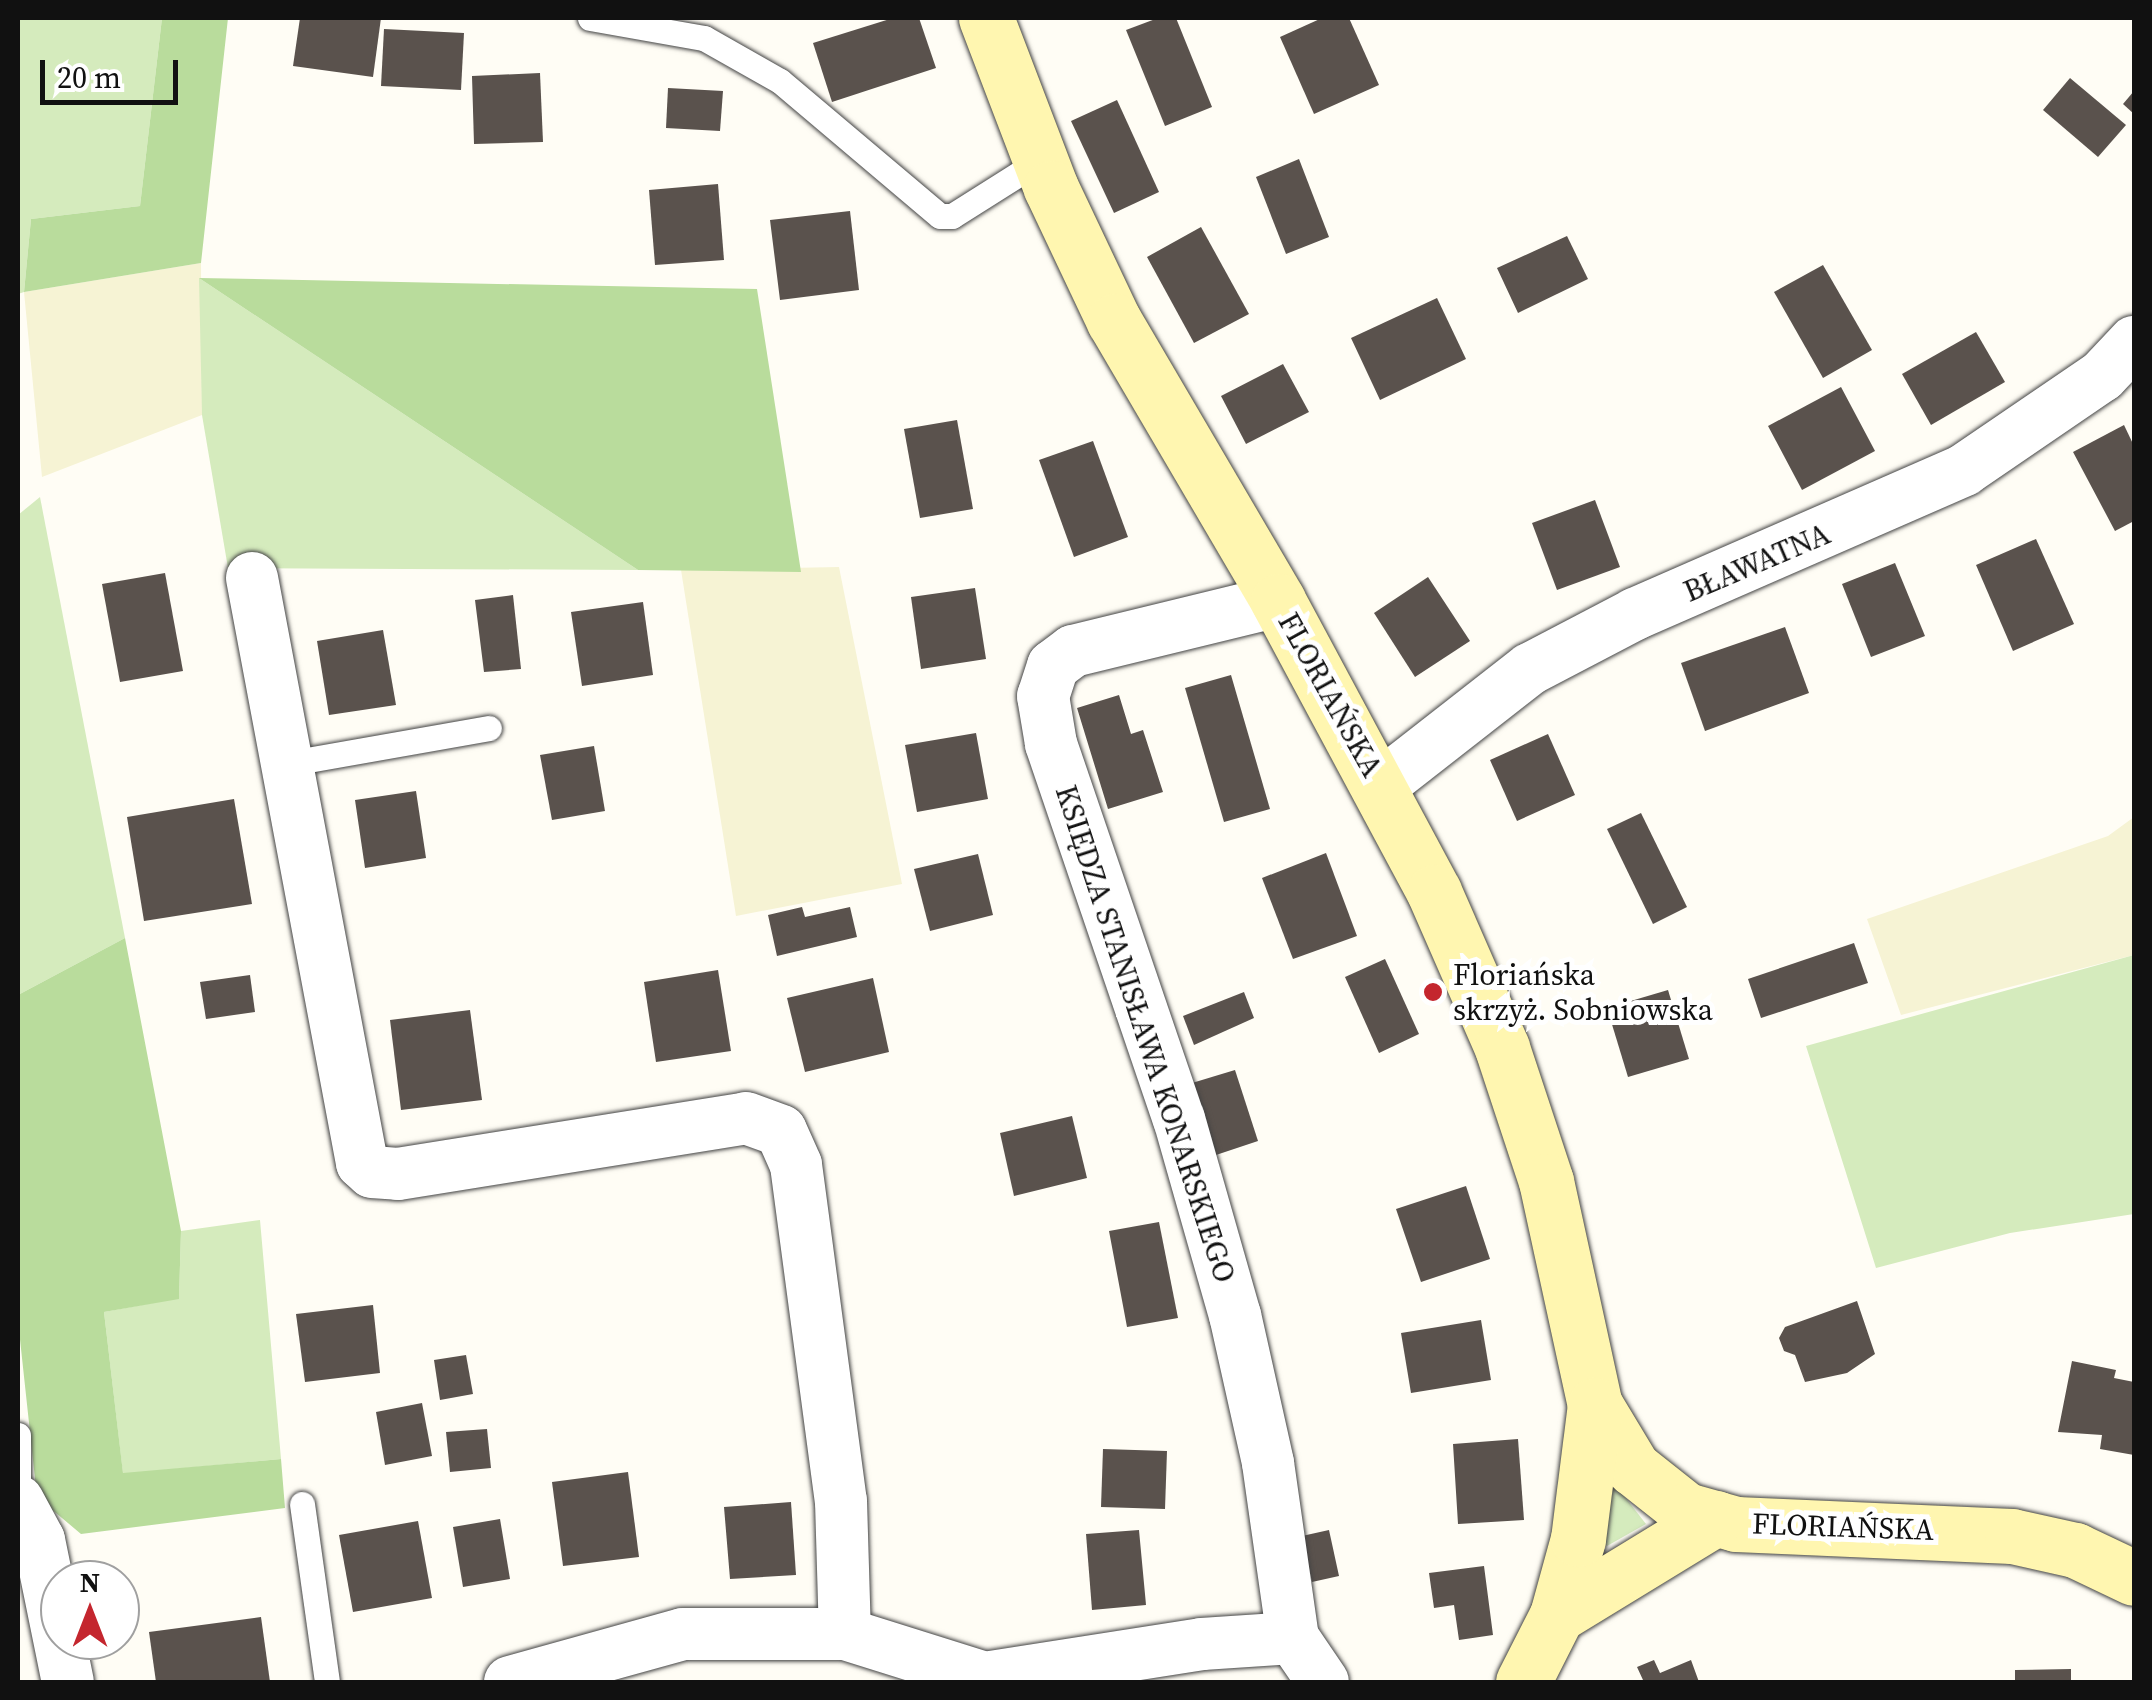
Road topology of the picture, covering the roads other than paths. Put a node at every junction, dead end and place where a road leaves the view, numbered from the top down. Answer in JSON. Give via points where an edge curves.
{"nodes":[{"id":1,"x":590,"y":18,"type":"edge"},
{"id":2,"x":986,"y":18,"type":"edge"},
{"id":3,"x":1039,"y":160,"type":"junction"},
{"id":4,"x":2134,"y":342,"type":"edge"},
{"id":5,"x":252,"y":578,"type":"dead end"},
{"id":6,"x":1278,"y":601,"type":"junction"},
{"id":7,"x":489,"y":728,"type":"dead end"},
{"id":8,"x":285,"y":764,"type":"junction"},
{"id":9,"x":1380,"y":786,"type":"junction"},
{"id":10,"x":1595,"y":1405,"type":"junction"},
{"id":11,"x":18,"y":1435,"type":"edge"},
{"id":12,"x":18,"y":1482,"type":"edge"},
{"id":13,"x":18,"y":1501,"type":"edge"},
{"id":14,"x":302,"y":1504,"type":"dead end"},
{"id":15,"x":1716,"y":1518,"type":"junction"},
{"id":16,"x":2134,"y":1578,"type":"edge"},
{"id":17,"x":1557,"y":1614,"type":"junction"},
{"id":18,"x":845,"y":1634,"type":"junction"},
{"id":19,"x":1293,"y":1638,"type":"junction"},
{"id":20,"x":984,"y":1680,"type":"edge"},
{"id":21,"x":68,"y":1682,"type":"edge"},
{"id":22,"x":327,"y":1682,"type":"edge"},
{"id":23,"x":510,"y":1682,"type":"edge"},
{"id":24,"x":1323,"y":1682,"type":"edge"},
{"id":25,"x":1523,"y":1682,"type":"edge"}],
"edges":[{"from":1,"to":3,"type":"lane","via":[[704,38],[780,81],[940,216],[952,216]]},
{"from":2,"to":3,"type":"street","name":"FLORIAŃSKA"},
{"from":3,"to":6,"type":"street","name":"FLORIAŃSKA","via":[[1114,321]]},
{"from":4,"to":9,"type":"street","name":"BŁAWATNA","via":[[2102,376],[1964,470],[1781,556],[1636,614],[1530,669]]},
{"from":5,"to":8,"type":"street"},
{"from":6,"to":9,"type":"street","name":"FLORIAŃSKA"},
{"from":6,"to":19,"type":"street","name":"KSIĘDZA STANISŁAWA KONARSKIEGO","via":[[1074,651],[1053,666],[1043,696],[1051,744],[1179,1120],[1235,1315],[1268,1463]]},
{"from":7,"to":8,"type":"lane"},
{"from":8,"to":18,"type":"street","via":[[355,1150],[372,1172],[398,1174],[719,1120],[756,1120],[781,1131],[796,1164],[839,1481]]},
{"from":9,"to":10,"type":"street","name":"FLORIAŃSKA","via":[[1502,1048],[1546,1181]]},
{"from":10,"to":15,"type":"street","name":"FLORIAŃSKA","via":[[1648,1482],[1686,1510]]},
{"from":10,"to":17,"type":"street","name":"FLORIAŃSKA","via":[[1578,1539]]},
{"from":11,"to":12,"type":"lane"},
{"from":13,"to":21,"type":"street","via":[[39,1540]]},
{"from":14,"to":22,"type":"lane"},
{"from":15,"to":16,"type":"street","name":"FLORIAŃSKA","via":[[2012,1536],[2076,1550]]},
{"from":15,"to":17,"type":"street"},
{"from":17,"to":25,"type":"street","name":"FLORIAŃSKA"},
{"from":18,"to":20,"type":"street"},
{"from":18,"to":23,"type":"street","via":[[683,1634]]},
{"from":19,"to":20,"type":"street"},
{"from":19,"to":24,"type":"street","name":"KSIĘDZA STANISŁAWA KONARSKIEGO"}]}
